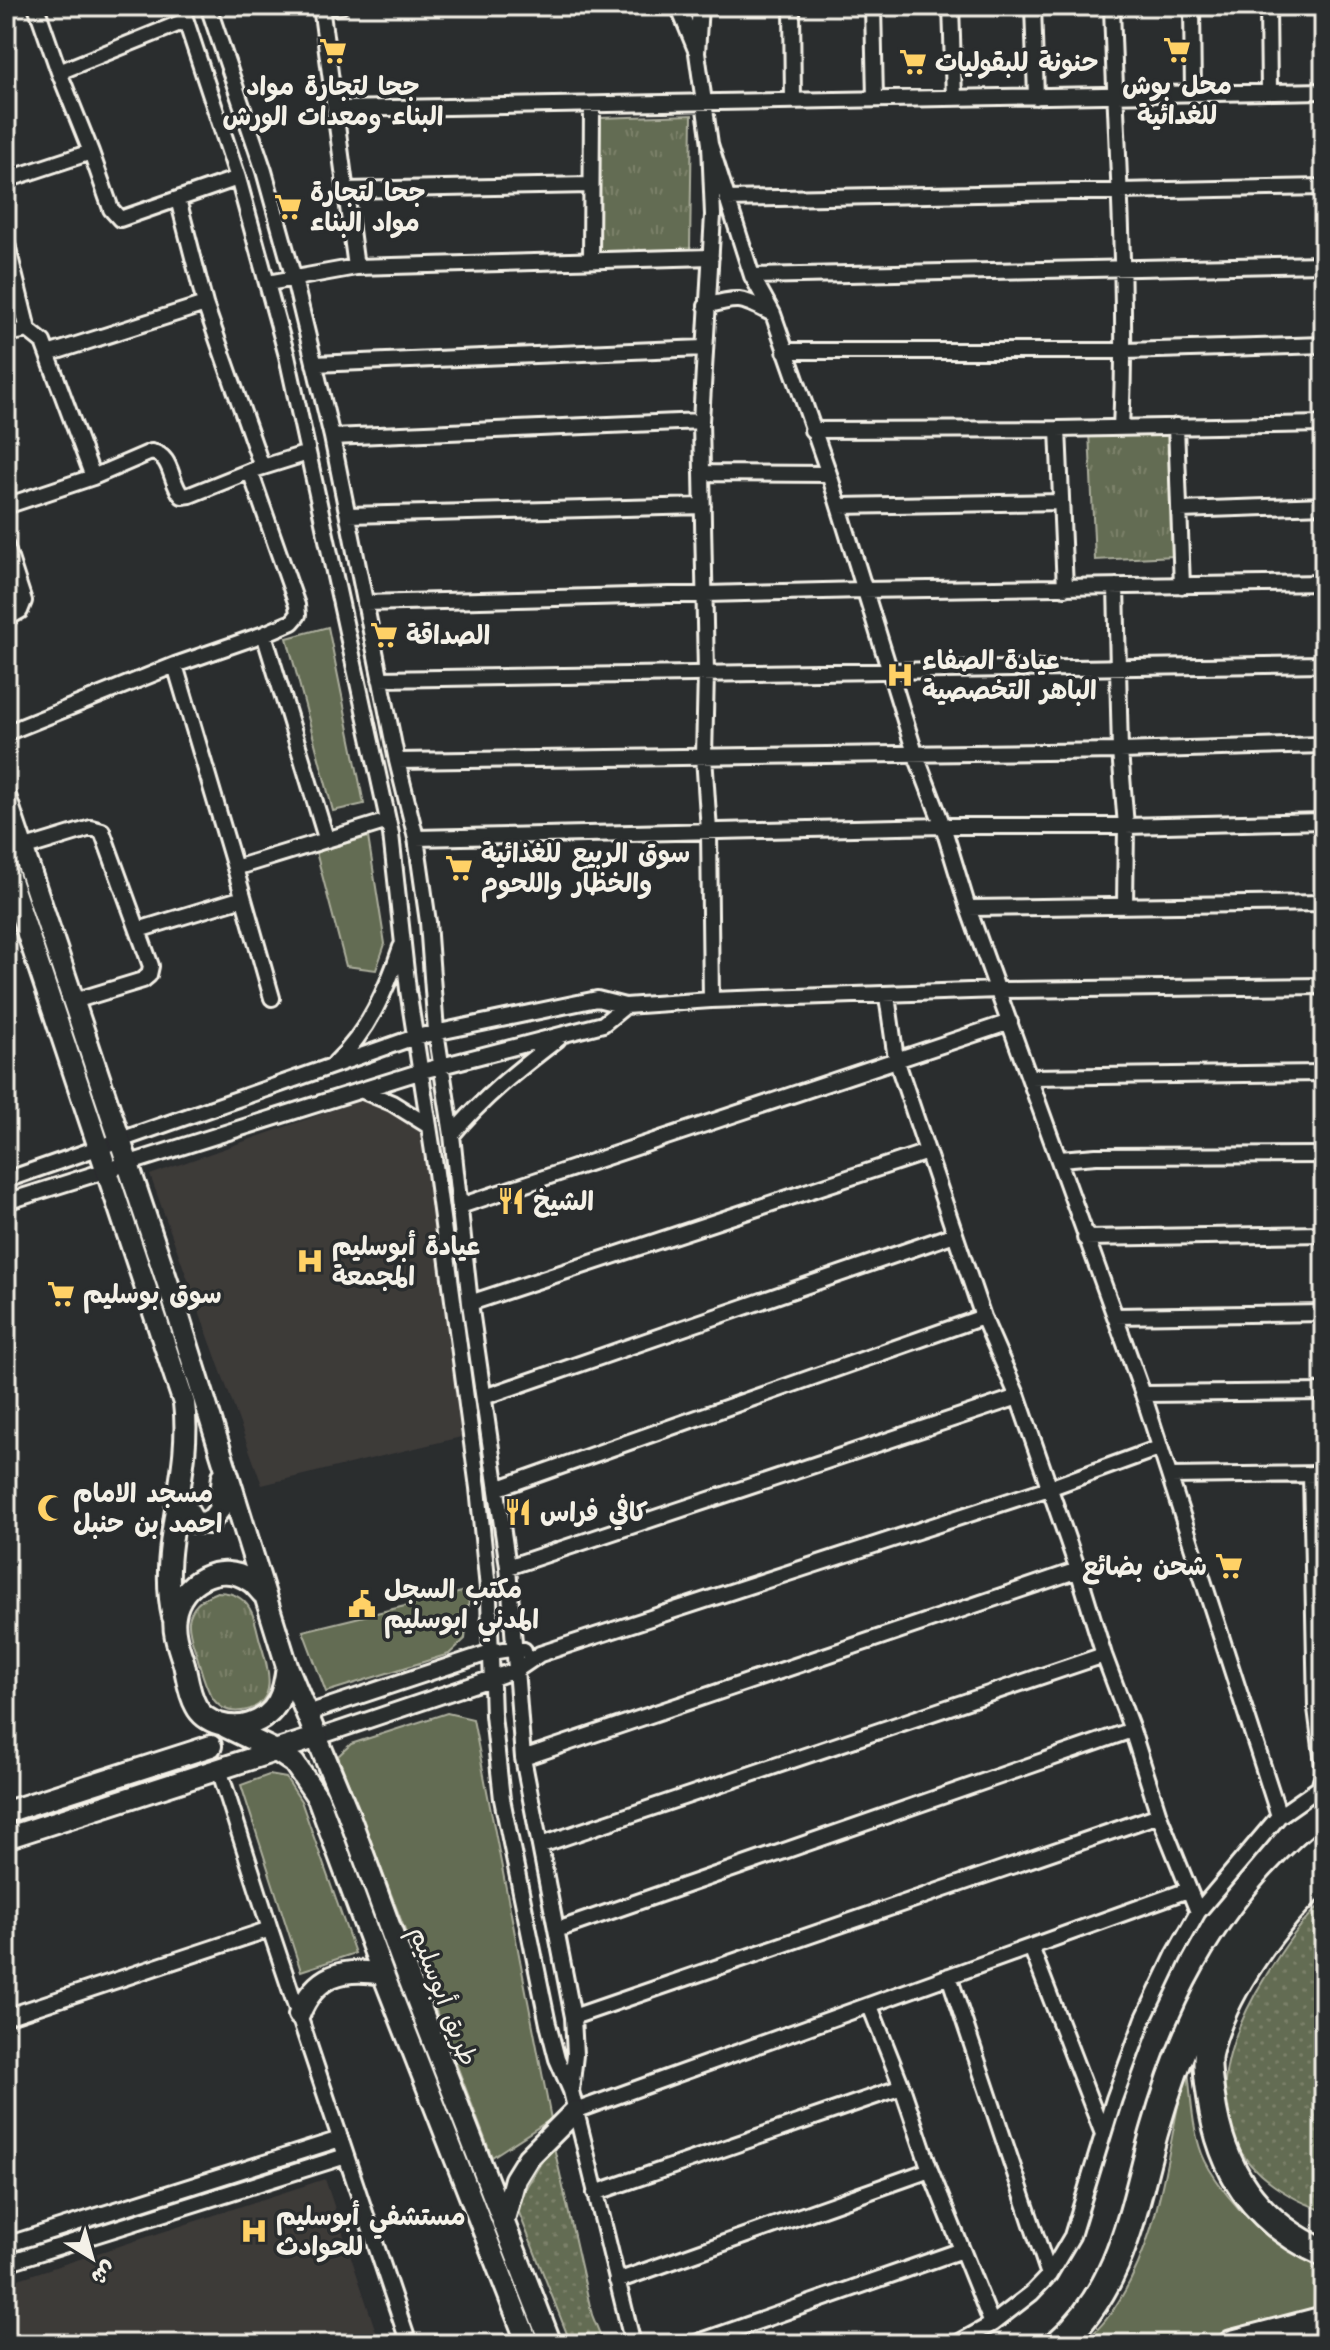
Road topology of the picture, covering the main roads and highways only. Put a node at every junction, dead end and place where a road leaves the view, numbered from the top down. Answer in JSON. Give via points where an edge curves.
{"nodes":[{"id":1,"x":6,"y":799,"type":"edge"},
{"id":2,"x":6,"y":868,"type":"edge"},
{"id":3,"x":224,"y":1464,"type":"junction"},
{"id":4,"x":180,"y":1497,"type":"junction"},
{"id":5,"x":263,"y":1594,"type":"junction"},
{"id":6,"x":174,"y":1620,"type":"junction"},
{"id":7,"x":287,"y":1666,"type":"junction"},
{"id":8,"x":196,"y":1707,"type":"junction"},
{"id":9,"x":223,"y":1725,"type":"junction"},
{"id":10,"x":318,"y":1737,"type":"junction"},
{"id":11,"x":211,"y":1746,"type":"junction"},
{"id":12,"x":276,"y":1751,"type":"junction"},
{"id":13,"x":219,"y":1769,"type":"junction"},
{"id":14,"x":6,"y":1812,"type":"edge"},
{"id":15,"x":6,"y":1838,"type":"edge"},
{"id":16,"x":1324,"y":1844,"type":"edge"},
{"id":17,"x":1324,"y":1876,"type":"edge"},
{"id":18,"x":383,"y":1974,"type":"junction"},
{"id":19,"x":299,"y":2015,"type":"road end"},
{"id":20,"x":573,"y":2101,"type":"road end"},
{"id":21,"x":503,"y":2223,"type":"junction"},
{"id":22,"x":1324,"y":2253,"type":"edge"},
{"id":23,"x":1324,"y":2320,"type":"edge"},
{"id":24,"x":528,"y":2344,"type":"edge"},
{"id":25,"x":551,"y":2344,"type":"edge"},
{"id":26,"x":1058,"y":2344,"type":"edge"},
{"id":27,"x":1232,"y":2344,"type":"edge"}],
"edges":[{"from":1,"to":3,"type":"main road"},
{"from":2,"to":4,"type":"main road","via":[[184,1403],[186,1455]]},
{"from":3,"to":4,"type":"main road","via":[[219,1510],[209,1523],[194,1522]]},
{"from":3,"to":5,"type":"main road"},
{"from":4,"to":6,"type":"main road","via":[[167,1583]]},
{"from":5,"to":6,"type":"main road","via":[[234,1574],[204,1576],[187,1588]]},
{"from":5,"to":7,"type":"main road"},
{"from":6,"to":8,"type":"main road"},
{"from":7,"to":9,"type":"main road","via":[[284,1692],[275,1709],[241,1727]]},
{"from":7,"to":10,"type":"main road","name":"طريق أبوسليم"},
{"from":8,"to":9,"type":"main road"},
{"from":8,"to":11,"type":"main road"},
{"from":9,"to":12,"type":"main road","name":"طريق أبوسليم"},
{"from":10,"to":12,"type":"main road"},
{"from":10,"to":21,"type":"main road","name":"طريق أبوسليم"},
{"from":11,"to":13,"type":"main road"},
{"from":11,"to":14,"type":"main road"},
{"from":12,"to":13,"type":"main road"},
{"from":12,"to":18,"type":"main road","name":"طريق أبوسليم","via":[[294,1763],[318,1798]]},
{"from":13,"to":15,"type":"main road"},
{"from":16,"to":26,"type":"highway","via":[[1257,1913],[1217,1973],[1180,2056],[1114,2271],[1096,2303]]},
{"from":17,"to":22,"type":"highway","via":[[1247,1968],[1208,2057],[1214,2118],[1237,2179],[1254,2205]]},
{"from":18,"to":19,"type":"main road","via":[[359,1970],[331,1978],[307,1996]]},
{"from":18,"to":24,"type":"main road","name":"طريق أبوسليم"},
{"from":20,"to":21,"type":"main road","via":[[515,2179]]},
{"from":21,"to":25,"type":"main road","name":"طريق أبوسليم"},
{"from":23,"to":27,"type":"highway"}]}
